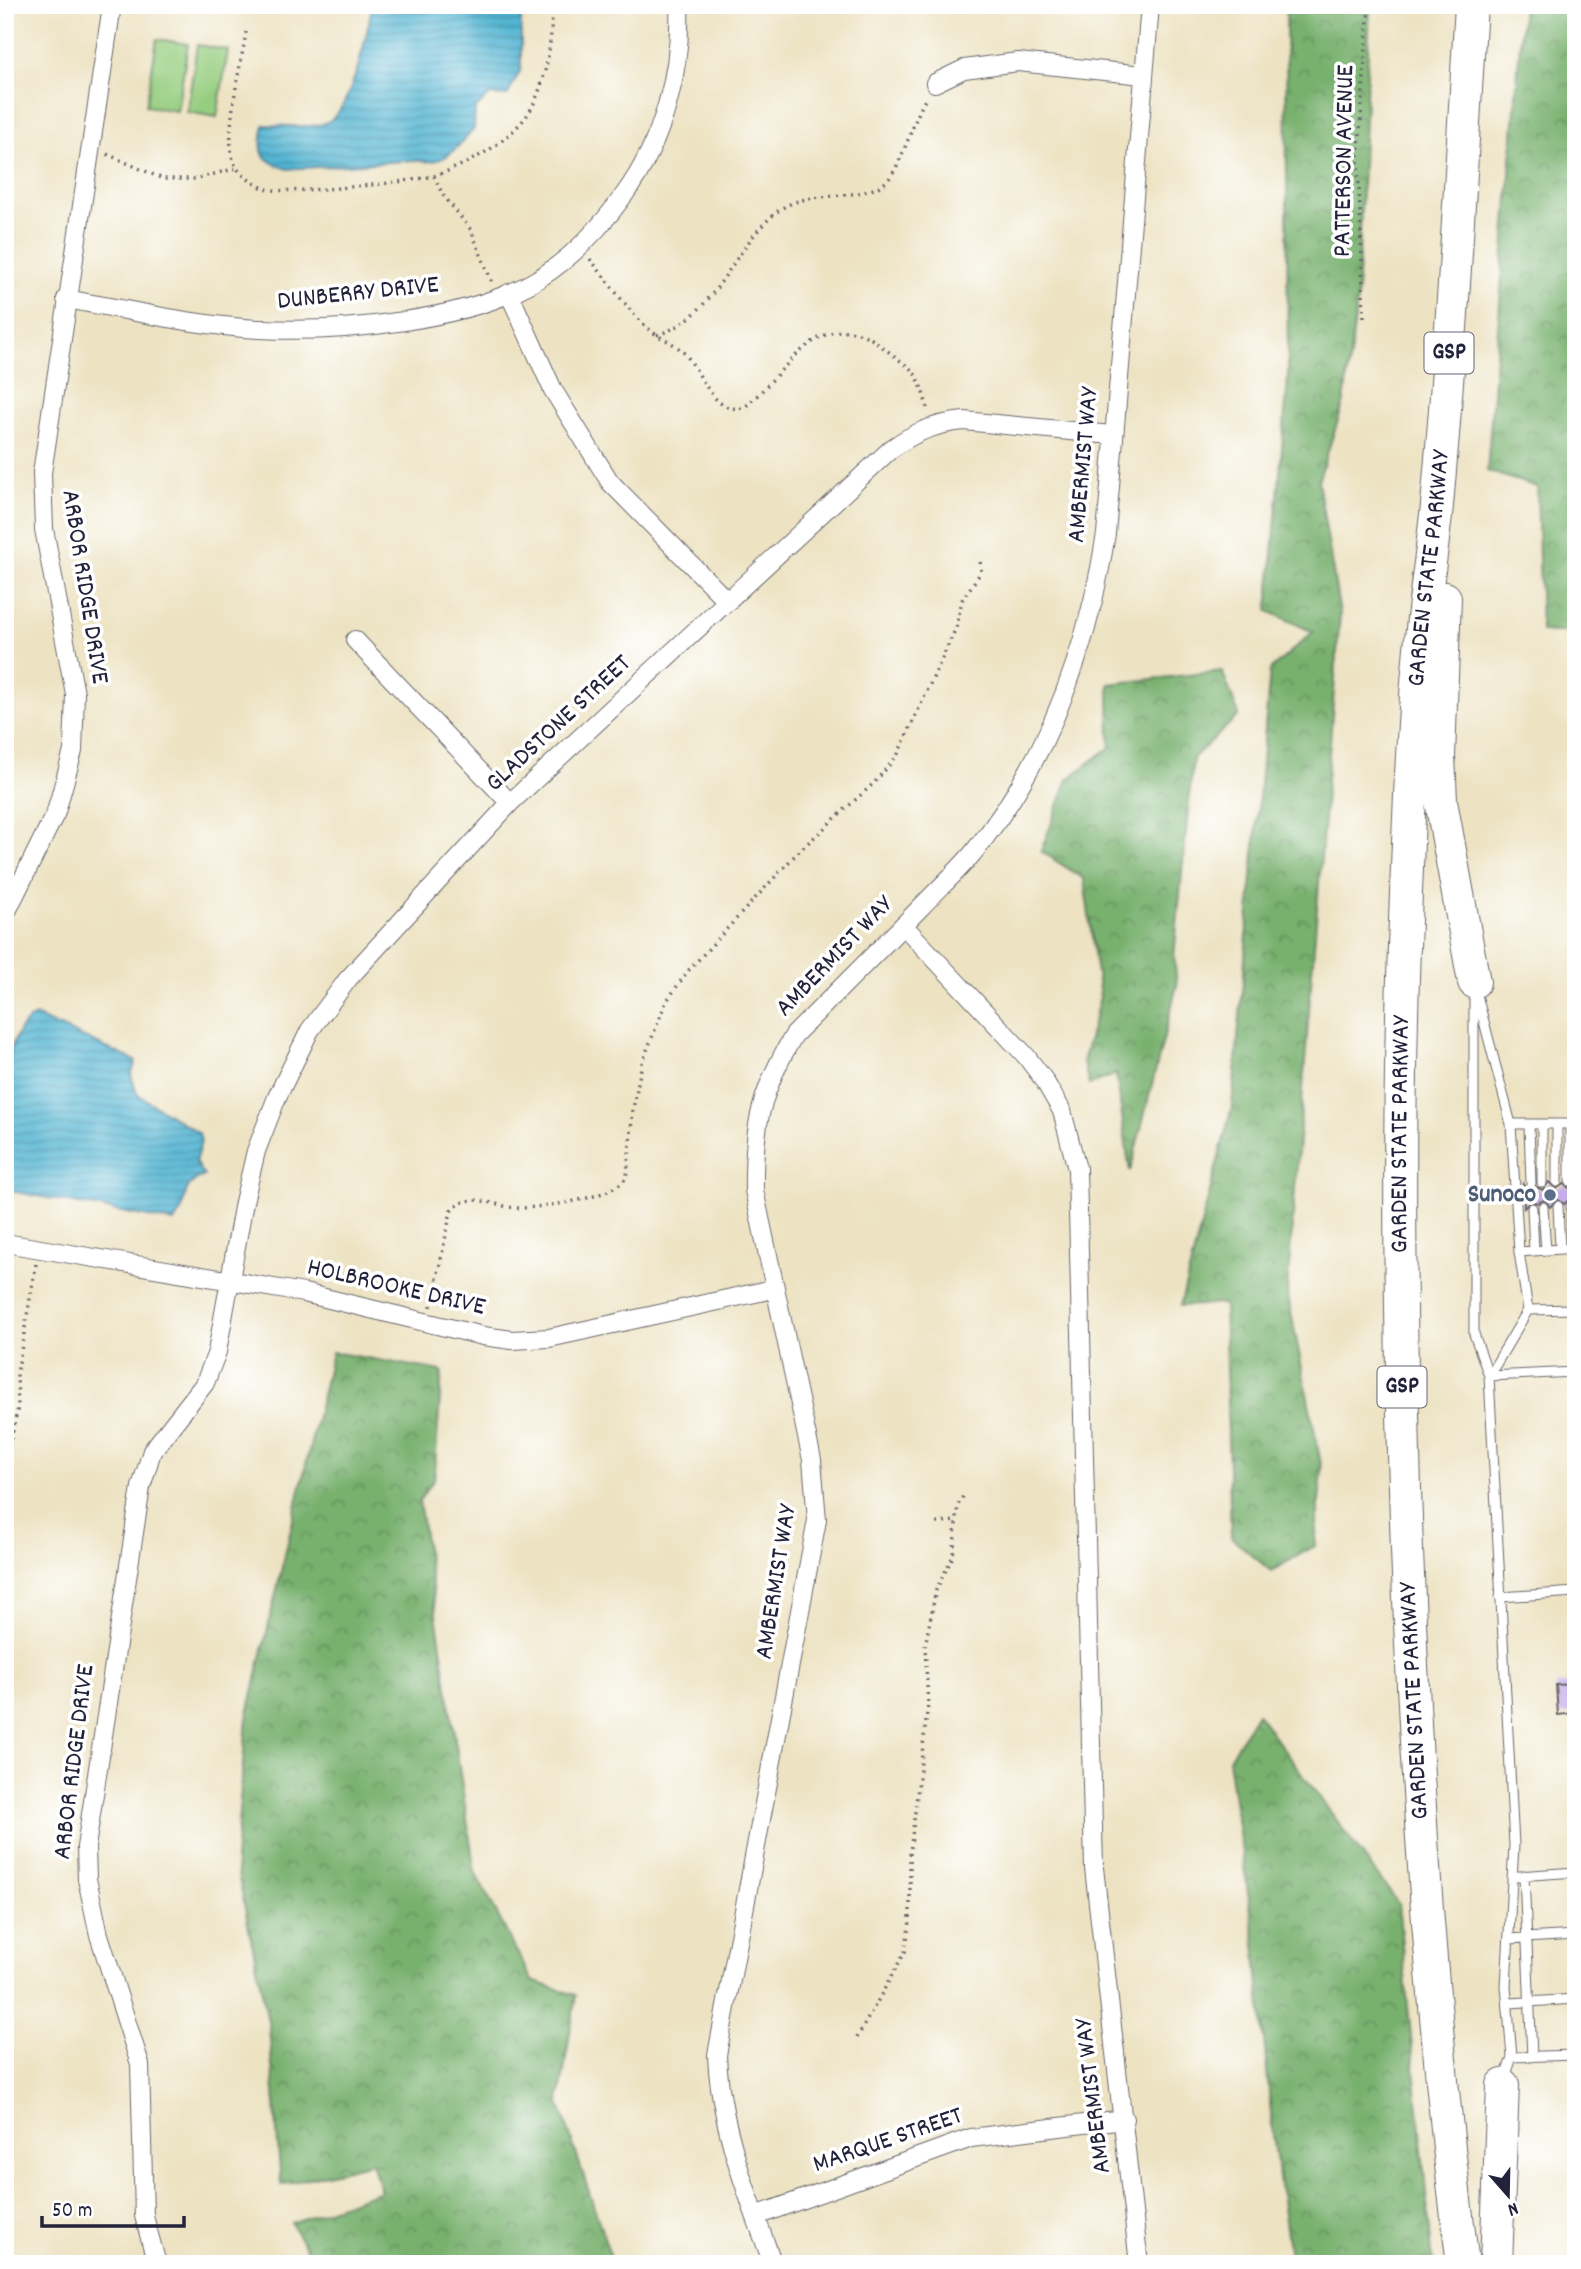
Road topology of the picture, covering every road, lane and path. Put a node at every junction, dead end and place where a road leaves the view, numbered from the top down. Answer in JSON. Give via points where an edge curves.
{"nodes":[{"id":1,"x":112,"y":5,"type":"edge"},
{"id":2,"x":551,"y":5,"type":"edge"},
{"id":3,"x":679,"y":5,"type":"edge"},
{"id":4,"x":1150,"y":5,"type":"edge"},
{"id":5,"x":1369,"y":5,"type":"edge"},
{"id":6,"x":1471,"y":5,"type":"edge"},
{"id":7,"x":246,"y":32,"type":"dead end"},
{"id":8,"x":1143,"y":75,"type":"junction"},
{"id":9,"x":935,"y":83,"type":"joint"},
{"id":10,"x":107,"y":154,"type":"dead end"},
{"id":11,"x":237,"y":168,"type":"junction"},
{"id":12,"x":433,"y":176,"type":"junction"},
{"id":13,"x":579,"y":245,"type":"junction"},
{"id":14,"x":504,"y":295,"type":"junction"},
{"id":15,"x":66,"y":299,"type":"junction"},
{"id":16,"x":1364,"y":317,"type":"dead end"},
{"id":17,"x":657,"y":335,"type":"junction"},
{"id":18,"x":933,"y":426,"type":"junction"},
{"id":19,"x":1112,"y":435,"type":"junction"},
{"id":20,"x":1437,"y":510,"type":"junction"},
{"id":21,"x":981,"y":559,"type":"dead end"},
{"id":22,"x":728,"y":601,"type":"junction"},
{"id":23,"x":355,"y":640,"type":"dead end"},
{"id":24,"x":510,"y":803,"type":"junction"},
{"id":25,"x":5,"y":915,"type":"edge"},
{"id":26,"x":903,"y":925,"type":"junction"},
{"id":27,"x":1474,"y":982,"type":"junction"},
{"id":28,"x":1511,"y":1124,"type":"junction"},
{"id":29,"x":1573,"y":1124,"type":"edge"},
{"id":30,"x":1542,"y":1125,"type":"junction"},
{"id":31,"x":1557,"y":1125,"type":"junction"},
{"id":32,"x":1529,"y":1126,"type":"junction"},
{"id":33,"x":1570,"y":1181,"type":"dead end"},
{"id":34,"x":1557,"y":1182,"type":"dead end"},
{"id":35,"x":1542,"y":1183,"type":"dead end"},
{"id":36,"x":1531,"y":1184,"type":"dead end"},
{"id":37,"x":1558,"y":1206,"type":"dead end"},
{"id":38,"x":1571,"y":1206,"type":"dead end"},
{"id":39,"x":1543,"y":1207,"type":"dead end"},
{"id":40,"x":1532,"y":1208,"type":"dead end"},
{"id":41,"x":5,"y":1243,"type":"edge"},
{"id":42,"x":40,"y":1248,"type":"junction"},
{"id":43,"x":1574,"y":1248,"type":"edge"},
{"id":44,"x":1560,"y":1249,"type":"junction"},
{"id":45,"x":1546,"y":1250,"type":"junction"},
{"id":46,"x":1534,"y":1251,"type":"junction"},
{"id":47,"x":1519,"y":1252,"type":"junction"},
{"id":48,"x":230,"y":1282,"type":"junction"},
{"id":49,"x":773,"y":1289,"type":"junction"},
{"id":50,"x":1576,"y":1308,"type":"edge"},
{"id":51,"x":1528,"y":1310,"type":"junction"},
{"id":52,"x":428,"y":1323,"type":"junction"},
{"id":53,"x":1576,"y":1372,"type":"edge"},
{"id":54,"x":1489,"y":1376,"type":"junction"},
{"id":55,"x":5,"y":1466,"type":"edge"},
{"id":56,"x":5,"y":1472,"type":"edge"},
{"id":57,"x":5,"y":1487,"type":"edge"},
{"id":58,"x":965,"y":1493,"type":"dead end"},
{"id":59,"x":956,"y":1521,"type":"junction"},
{"id":60,"x":937,"y":1523,"type":"dead end"},
{"id":61,"x":1576,"y":1592,"type":"edge"},
{"id":62,"x":1500,"y":1597,"type":"junction"},
{"id":63,"x":1576,"y":1872,"type":"edge"},
{"id":64,"x":1524,"y":1875,"type":"junction"},
{"id":65,"x":1511,"y":1876,"type":"junction"},
{"id":66,"x":1576,"y":1935,"type":"edge"},
{"id":67,"x":1527,"y":1938,"type":"junction"},
{"id":68,"x":1509,"y":1939,"type":"junction"},
{"id":69,"x":1576,"y":1999,"type":"edge"},
{"id":70,"x":1530,"y":2002,"type":"junction"},
{"id":71,"x":1510,"y":2003,"type":"junction"},
{"id":72,"x":857,"y":2038,"type":"dead end"},
{"id":73,"x":1576,"y":2055,"type":"edge"},
{"id":74,"x":1532,"y":2057,"type":"junction"},
{"id":75,"x":1508,"y":2071,"type":"junction"},
{"id":76,"x":1124,"y":2119,"type":"junction"},
{"id":77,"x":756,"y":2216,"type":"junction"},
{"id":78,"x":157,"y":2264,"type":"edge"},
{"id":79,"x":773,"y":2264,"type":"edge"},
{"id":80,"x":1139,"y":2264,"type":"edge"},
{"id":81,"x":1463,"y":2264,"type":"edge"},
{"id":82,"x":1496,"y":2264,"type":"edge"}],
"edges":[{"from":1,"to":15,"type":"street","name":"ARBOR RIDGE DRIVE"},
{"from":2,"to":12,"type":"path","via":[[550,47],[528,115],[490,150]]},
{"from":3,"to":13,"type":"street","name":"DUNBERRY DRIVE","via":[[675,71],[644,164],[602,225]]},
{"from":4,"to":8,"type":"street","name":"AMBERMIST WAY"},
{"from":5,"to":16,"type":"path","name":"PATTERSON AVENUE","via":[[1358,160]]},
{"from":6,"to":20,"type":"highway","name":"GARDEN STATE PARKWAY","number":"GSP","via":[[1462,197]]},
{"from":7,"to":11,"type":"path","via":[[229,147]]},
{"from":8,"to":9,"type":"street","via":[[1018,62],[964,69]]},
{"from":8,"to":19,"type":"street","name":"AMBERMIST WAY"},
{"from":9,"to":17,"type":"path","via":[[886,182],[873,190],[786,206],[754,235],[713,294],[678,326]]},
{"from":10,"to":11,"type":"path","via":[[163,179],[195,179]]},
{"from":11,"to":12,"type":"path","via":[[258,185],[282,191]]},
{"from":12,"to":14,"type":"path","via":[[471,230]]},
{"from":13,"to":14,"type":"street","name":"DUNBERRY DRIVE","via":[[538,279]]},
{"from":13,"to":17,"type":"path"},
{"from":14,"to":15,"type":"street","name":"DUNBERRY DRIVE","via":[[399,322],[259,329]]},
{"from":14,"to":22,"type":"street","via":[[553,390],[610,482]]},
{"from":15,"to":25,"type":"street","name":"ARBOR RIDGE DRIVE","via":[[42,473],[44,528],[75,694],[73,751],[56,812]]},
{"from":17,"to":18,"type":"path","via":[[682,351],[721,403],[736,410],[768,387],[822,335],[846,328],[857,330],[918,374]]},
{"from":18,"to":19,"type":"street","name":"GLADSTONE STREET","via":[[964,421]]},
{"from":18,"to":22,"type":"street","name":"GLADSTONE STREET","via":[[891,449]]},
{"from":19,"to":26,"type":"street","name":"AMBERMIST WAY","via":[[1106,534],[1097,589],[1069,684],[1011,800],[972,854]]},
{"from":20,"to":27,"type":"highway","via":[[1445,590],[1441,800]]},
{"from":20,"to":81,"type":"highway","name":"GARDEN STATE PARKWAY","number":"GSP","via":[[1422,633],[1404,948],[1402,1410],[1412,1685],[1427,1919]]},
{"from":21,"to":52,"type":"path","via":[[981,572],[962,600],[956,628],[897,756],[800,850],[687,972],[666,1002],[642,1063],[623,1184],[601,1195],[520,1208],[471,1198],[458,1203],[451,1211]]},
{"from":22,"to":24,"type":"street","name":"GLADSTONE STREET"},
{"from":23,"to":24,"type":"street"},
{"from":24,"to":48,"type":"street","name":"GLADSTONE STREET","via":[[348,979],[310,1030],[257,1151]]},
{"from":26,"to":49,"type":"street","name":"AMBERMIST WAY","via":[[794,1035],[777,1063],[760,1108],[754,1190]]},
{"from":26,"to":76,"type":"street","name":"AMBERMIST WAY","via":[[1044,1080],[1062,1111],[1077,1169],[1094,1868]]},
{"from":27,"to":28,"type":"lane"},
{"from":27,"to":54,"type":"lane","via":[[1474,1334]]},
{"from":28,"to":32,"type":"lane"},
{"from":28,"to":47,"type":"lane"},
{"from":29,"to":31,"type":"lane"},
{"from":29,"to":33,"type":"lane"},
{"from":30,"to":31,"type":"lane"},
{"from":30,"to":32,"type":"lane"},
{"from":30,"to":35,"type":"lane"},
{"from":31,"to":34,"type":"lane"},
{"from":32,"to":36,"type":"lane"},
{"from":37,"to":44,"type":"lane"},
{"from":38,"to":43,"type":"lane"},
{"from":39,"to":45,"type":"lane"},
{"from":40,"to":46,"type":"lane"},
{"from":41,"to":42,"type":"street","name":"HOLBROOKE DRIVE"},
{"from":42,"to":48,"type":"street","name":"HOLBROOKE DRIVE"},
{"from":42,"to":55,"type":"path","via":[[28,1298],[17,1374],[18,1407]]},
{"from":43,"to":44,"type":"lane"},
{"from":44,"to":45,"type":"lane"},
{"from":45,"to":46,"type":"lane"},
{"from":46,"to":47,"type":"lane"},
{"from":47,"to":51,"type":"lane"},
{"from":48,"to":52,"type":"street","name":"HOLBROOKE DRIVE","via":[[304,1293]]},
{"from":48,"to":78,"type":"street","name":"ARBOR RIDGE DRIVE","via":[[217,1352],[205,1383],[152,1451],[141,1487],[86,1847],[87,1879],[99,1934],[140,2064],[144,2216]]},
{"from":49,"to":52,"type":"street","name":"HOLBROOKE DRIVE","via":[[549,1338],[492,1338]]},
{"from":49,"to":77,"type":"street","name":"AMBERMIST WAY","via":[[812,1460],[817,1520],[717,2055],[726,2124]]},
{"from":50,"to":51,"type":"lane"},
{"from":51,"to":54,"type":"lane"},
{"from":53,"to":54,"type":"lane"},
{"from":54,"to":62,"type":"lane"},
{"from":56,"to":57,"type":"path"},
{"from":58,"to":59,"type":"path"},
{"from":59,"to":60,"type":"path"},
{"from":59,"to":72,"type":"path","via":[[953,1556],[936,1590],[925,1646],[928,1704],[910,1853],[905,1952]]},
{"from":61,"to":62,"type":"lane"},
{"from":62,"to":65,"type":"lane","via":[[1514,1846]]},
{"from":63,"to":64,"type":"lane"},
{"from":64,"to":65,"type":"lane"},
{"from":64,"to":67,"type":"lane"},
{"from":65,"to":68,"type":"lane"},
{"from":66,"to":67,"type":"lane"},
{"from":67,"to":68,"type":"lane"},
{"from":67,"to":70,"type":"lane"},
{"from":68,"to":71,"type":"lane","via":[[1506,1986]]},
{"from":69,"to":70,"type":"lane"},
{"from":70,"to":71,"type":"lane"},
{"from":70,"to":74,"type":"lane"},
{"from":71,"to":75,"type":"lane"},
{"from":73,"to":74,"type":"lane"},
{"from":74,"to":75,"type":"lane"},
{"from":75,"to":82,"type":"highway"},
{"from":76,"to":77,"type":"street","name":"MARQUE STREET","via":[[971,2138]]},
{"from":76,"to":80,"type":"street","name":"AMBERMIST WAY"},
{"from":77,"to":79,"type":"street","name":"AMBERMIST WAY"}]}
